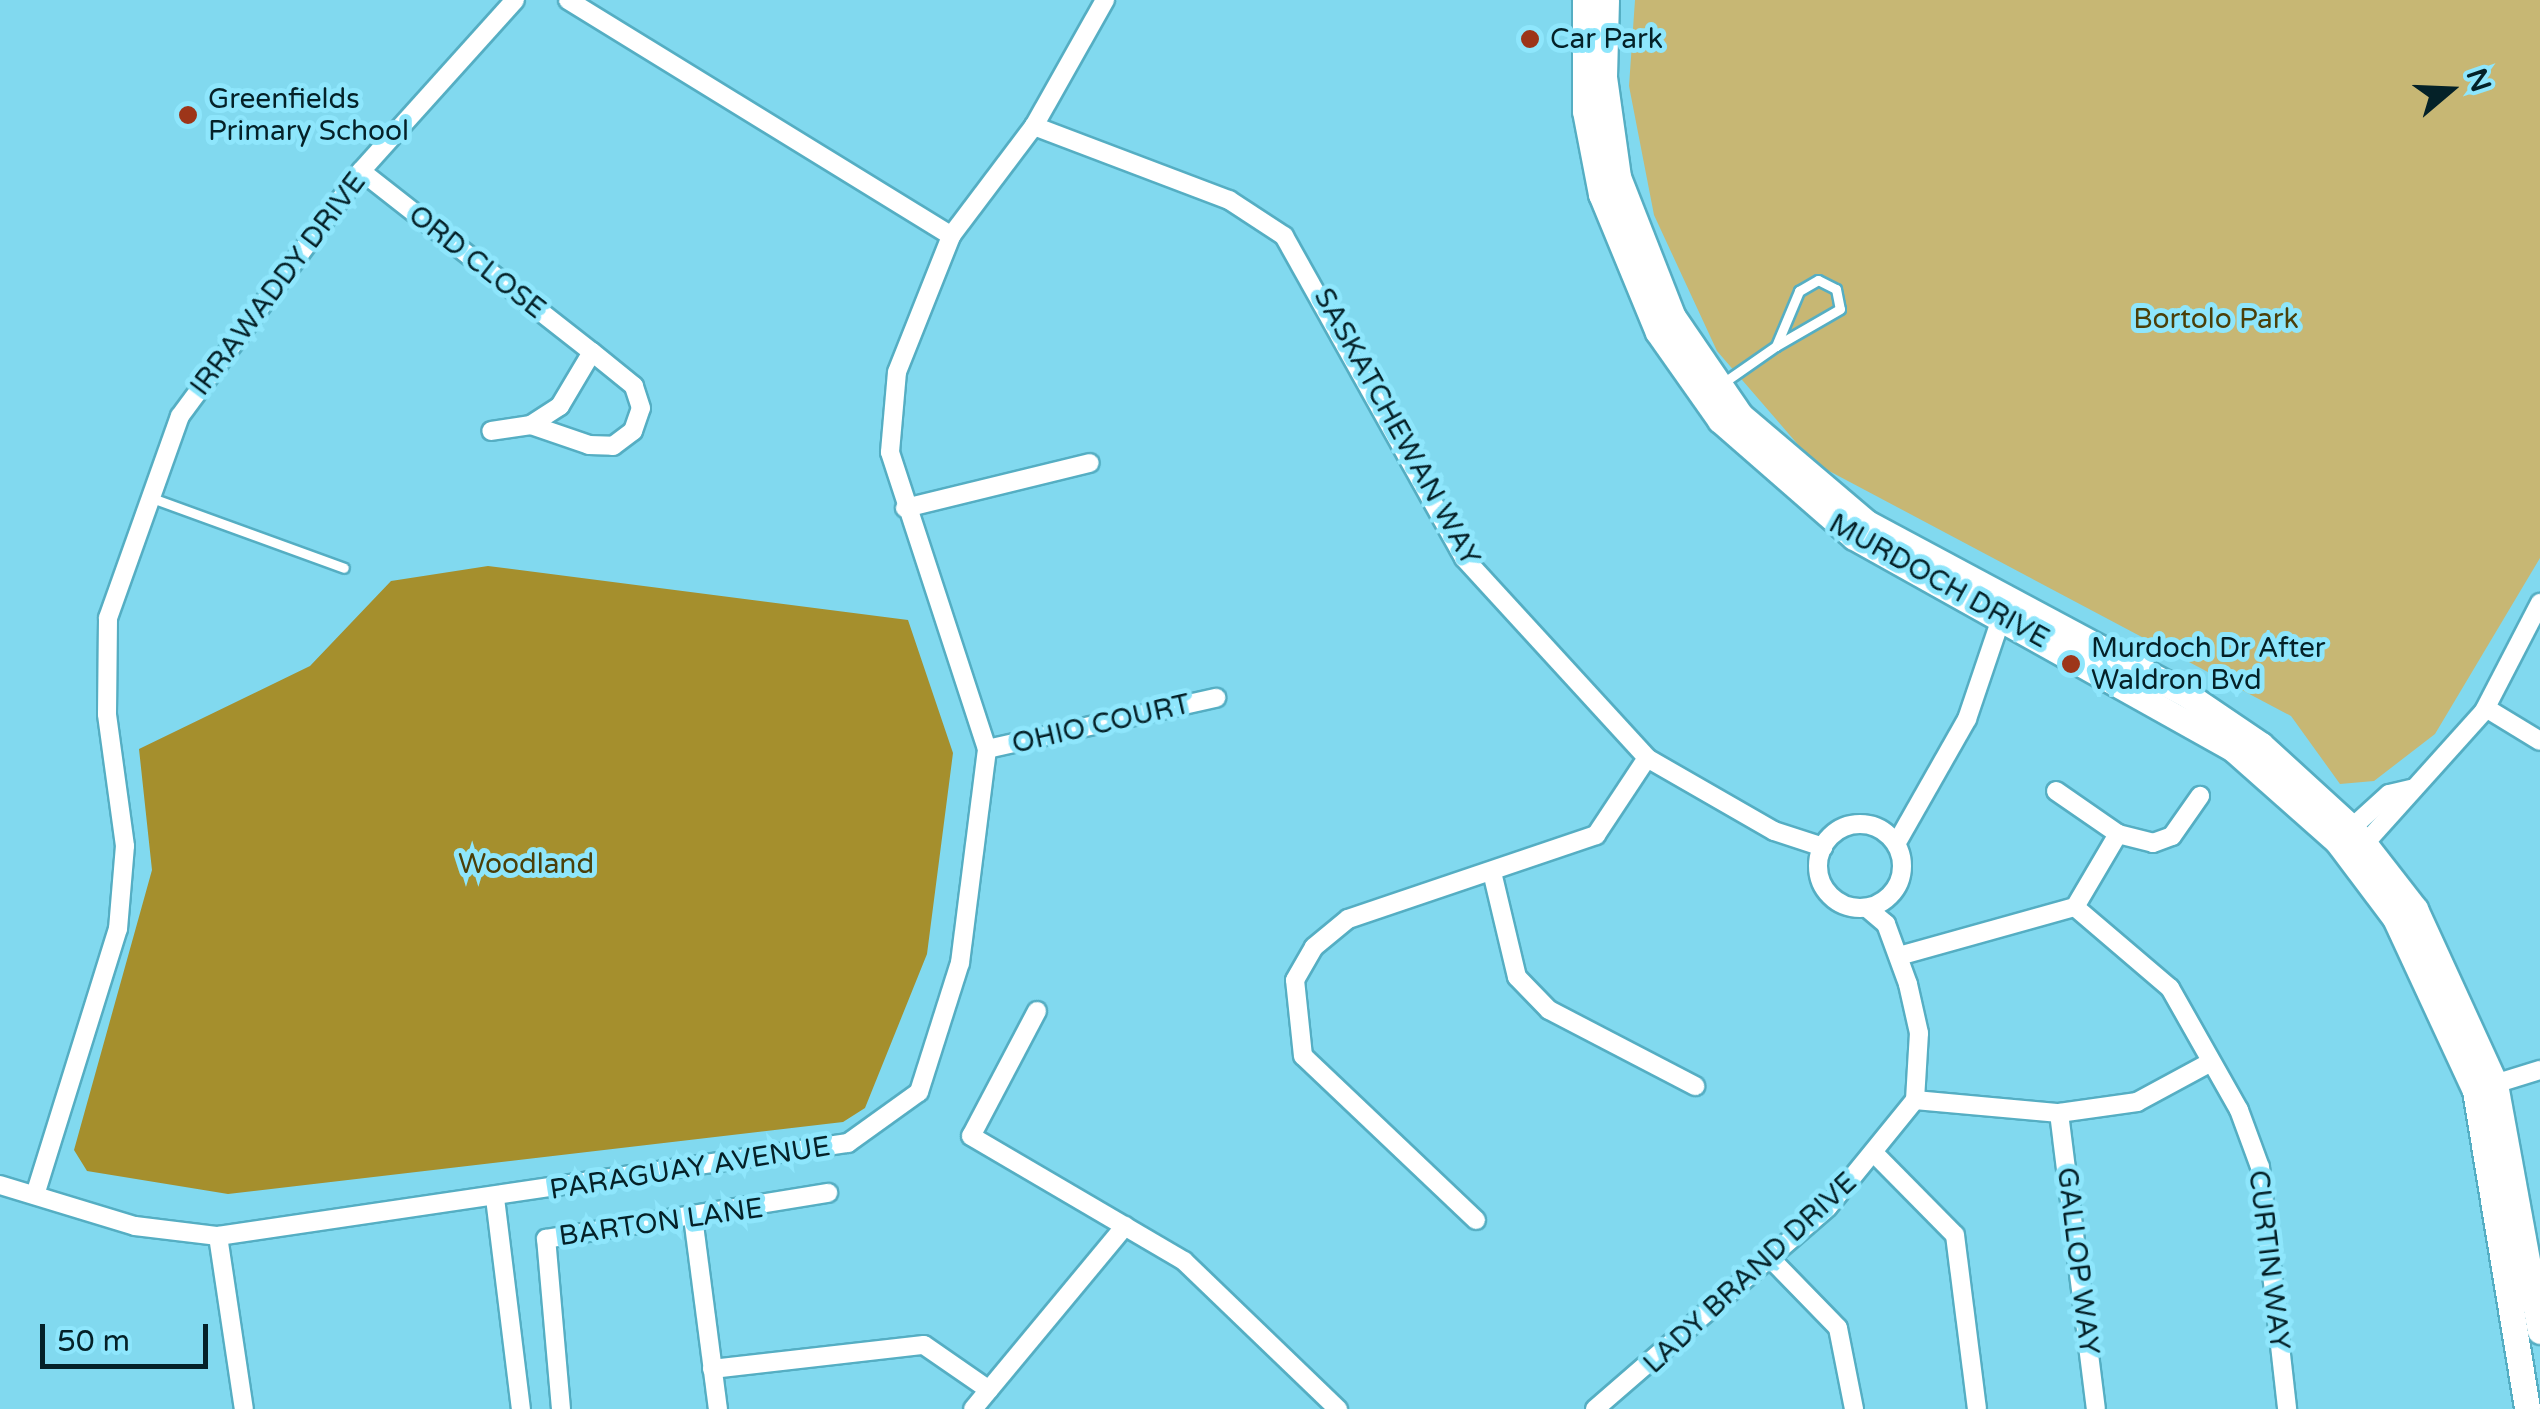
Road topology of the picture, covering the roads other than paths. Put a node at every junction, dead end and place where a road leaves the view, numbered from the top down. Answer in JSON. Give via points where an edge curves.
{"nodes":[{"id":1,"x":515,"y":0,"type":"edge"},
{"id":2,"x":568,"y":0,"type":"edge"},
{"id":3,"x":1105,"y":0,"type":"edge"},
{"id":4,"x":1585,"y":0,"type":"edge"},
{"id":5,"x":1606,"y":0,"type":"edge"},
{"id":6,"x":1034,"y":126,"type":"junction"},
{"id":7,"x":361,"y":171,"type":"junction"},
{"id":8,"x":951,"y":236,"type":"junction"},
{"id":9,"x":1776,"y":346,"type":"junction"},
{"id":10,"x":592,"y":352,"type":"junction"},
{"id":11,"x":1718,"y":386,"type":"junction"},
{"id":12,"x":531,"y":424,"type":"junction"},
{"id":13,"x":491,"y":431,"type":"dead end"},
{"id":14,"x":1090,"y":463,"type":"dead end"},
{"id":15,"x":149,"y":497,"type":"junction"},
{"id":16,"x":905,"y":508,"type":"junction"},
{"id":17,"x":344,"y":568,"type":"dead end"},
{"id":18,"x":2540,"y":603,"type":"edge"},
{"id":19,"x":2005,"y":609,"type":"junction"},
{"id":20,"x":1216,"y":698,"type":"dead end"},
{"id":21,"x":2486,"y":708,"type":"junction"},
{"id":22,"x":2540,"y":741,"type":"edge"},
{"id":23,"x":986,"y":749,"type":"junction"},
{"id":24,"x":1647,"y":758,"type":"junction"},
{"id":25,"x":2056,"y":792,"type":"dead end"},
{"id":26,"x":2200,"y":796,"type":"dead end"},
{"id":27,"x":2118,"y":834,"type":"junction"},
{"id":28,"x":2352,"y":842,"type":"junction"},
{"id":29,"x":1896,"y":844,"type":"junction"},
{"id":30,"x":1823,"y":846,"type":"junction"},
{"id":31,"x":1492,"y":872,"type":"junction"},
{"id":32,"x":2075,"y":907,"type":"junction"},
{"id":33,"x":1867,"y":908,"type":"junction"},
{"id":34,"x":1899,"y":956,"type":"junction"},
{"id":35,"x":1036,"y":1010,"type":"dead end"},
{"id":36,"x":2208,"y":1062,"type":"junction"},
{"id":37,"x":2540,"y":1070,"type":"edge"},
{"id":38,"x":1695,"y":1086,"type":"dead end"},
{"id":39,"x":2485,"y":1087,"type":"junction"},
{"id":40,"x":1916,"y":1100,"type":"junction"},
{"id":41,"x":2060,"y":1112,"type":"junction"},
{"id":42,"x":1876,"y":1155,"type":"junction"},
{"id":43,"x":0,"y":1185,"type":"edge"},
{"id":44,"x":828,"y":1193,"type":"dead end"},
{"id":45,"x":35,"y":1195,"type":"junction"},
{"id":46,"x":496,"y":1198,"type":"junction"},
{"id":47,"x":693,"y":1217,"type":"junction"},
{"id":48,"x":1476,"y":1220,"type":"dead end"},
{"id":49,"x":1125,"y":1226,"type":"junction"},
{"id":50,"x":218,"y":1236,"type":"junction"},
{"id":51,"x":1770,"y":1259,"type":"junction"},
{"id":52,"x":2540,"y":1332,"type":"edge"},
{"id":53,"x":712,"y":1370,"type":"junction"},
{"id":54,"x":990,"y":1390,"type":"junction"},
{"id":55,"x":244,"y":1409,"type":"edge"},
{"id":56,"x":522,"y":1409,"type":"edge"},
{"id":57,"x":561,"y":1409,"type":"edge"},
{"id":58,"x":718,"y":1409,"type":"edge"},
{"id":59,"x":973,"y":1409,"type":"edge"},
{"id":60,"x":1338,"y":1409,"type":"edge"},
{"id":61,"x":1595,"y":1409,"type":"edge"},
{"id":62,"x":1854,"y":1409,"type":"edge"},
{"id":63,"x":1977,"y":1409,"type":"edge"},
{"id":64,"x":2096,"y":1409,"type":"edge"},
{"id":65,"x":2287,"y":1409,"type":"edge"},
{"id":66,"x":2527,"y":1409,"type":"edge"}],
"edges":[{"from":1,"to":7,"type":"street","name":"IRRAWADDY DRIVE"},
{"from":2,"to":8,"type":"street"},
{"from":3,"to":6,"type":"street","name":"PARAGUAY AVENUE"},
{"from":4,"to":19,"type":"main road","name":"MURDOCH DRIVE","via":[[1585,111],[1601,194],[1680,368],[1743,446],[1826,518]]},
{"from":5,"to":11,"type":"main road","name":"MURDOCH DRIVE","via":[[1618,177],[1652,273]]},
{"from":6,"to":8,"type":"street","name":"PARAGUAY AVENUE"},
{"from":6,"to":24,"type":"street","name":"SASKATCHEWAN WAY","via":[[1229,200],[1284,236],[1464,558]]},
{"from":7,"to":10,"type":"street","name":"ORD CLOSE"},
{"from":7,"to":15,"type":"street","name":"IRRAWADDY DRIVE","via":[[232,335],[180,416]]},
{"from":8,"to":16,"type":"street","name":"PARAGUAY AVENUE","via":[[897,372],[890,452]]},
{"from":9,"to":9,"type":"lane","via":[[1799,291],[1818,280],[1836,289],[1840,309]]},
{"from":9,"to":11,"type":"lane"},
{"from":10,"to":12,"type":"street","via":[[560,406]]},
{"from":10,"to":12,"type":"street","name":"ORD CLOSE","via":[[634,386],[642,408],[633,431],[613,446],[589,445]]},
{"from":11,"to":19,"type":"main road","name":"MURDOCH DRIVE","via":[[1838,502]]},
{"from":12,"to":13,"type":"street","name":"ORD CLOSE"},
{"from":14,"to":16,"type":"street"},
{"from":15,"to":17,"type":"lane"},
{"from":15,"to":45,"type":"street","name":"IRRAWADDY DRIVE","via":[[108,618],[107,714],[126,846],[118,929]]},
{"from":16,"to":23,"type":"street","name":"PARAGUAY AVENUE"},
{"from":18,"to":21,"type":"street"},
{"from":19,"to":28,"type":"main road","name":"MURDOCH DRIVE","via":[[2215,712]]},
{"from":19,"to":29,"type":"street","via":[[1967,719]]},
{"from":20,"to":23,"type":"street","name":"OHIO COURT"},
{"from":21,"to":22,"type":"street"},
{"from":21,"to":28,"type":"street","via":[[2410,789],[2389,794]]},
{"from":23,"to":46,"type":"street","name":"PARAGUAY AVENUE","via":[[960,963],[919,1092],[893,1119],[848,1143]]},
{"from":24,"to":30,"type":"street","name":"SASKATCHEWAN WAY","via":[[1774,831]]},
{"from":24,"to":31,"type":"street","via":[[1596,835]]},
{"from":25,"to":27,"type":"street"},
{"from":26,"to":27,"type":"street","via":[[2172,836],[2153,843]]},
{"from":27,"to":32,"type":"street"},
{"from":28,"to":39,"type":"main road","name":"MURDOCH DRIVE"},
{"from":29,"to":30,"type":"street","via":[[1865,824],[1840,829]]},
{"from":29,"to":33,"type":"street","via":[[1898,883]]},
{"from":30,"to":33,"type":"street","via":[[1818,872],[1830,896]]},
{"from":31,"to":38,"type":"street","via":[[1517,977],[1549,1010]]},
{"from":31,"to":48,"type":"street","via":[[1348,919],[1296,980],[1303,1056]]},
{"from":32,"to":34,"type":"street"},
{"from":32,"to":36,"type":"street","name":"CURTIN WAY","via":[[2170,988]]},
{"from":33,"to":34,"type":"street"},
{"from":34,"to":40,"type":"street","via":[[1919,1033]]},
{"from":35,"to":49,"type":"street","via":[[971,1136]]},
{"from":36,"to":41,"type":"street","via":[[2137,1102]]},
{"from":36,"to":65,"type":"street","name":"CURTIN WAY","via":[[2260,1167]]},
{"from":37,"to":39,"type":"street"},
{"from":39,"to":52,"type":"main road","name":"MURDOCH DRIVE"},
{"from":39,"to":66,"type":"main road","name":"MURDOCH DRIVE"},
{"from":40,"to":41,"type":"street"},
{"from":40,"to":42,"type":"street","name":"LADY BRAND DRIVE"},
{"from":41,"to":64,"type":"street","name":"GALLOP WAY"},
{"from":42,"to":51,"type":"street","name":"LADY BRAND DRIVE"},
{"from":42,"to":63,"type":"street","via":[[1955,1235]]},
{"from":43,"to":45,"type":"street","name":"PARAGUAY AVENUE"},
{"from":44,"to":47,"type":"street","name":"BARTON LANE"},
{"from":45,"to":50,"type":"street","name":"PARAGUAY AVENUE","via":[[135,1226]]},
{"from":46,"to":50,"type":"street","name":"PARAGUAY AVENUE"},
{"from":46,"to":56,"type":"street"},
{"from":47,"to":53,"type":"street"},
{"from":47,"to":57,"type":"street","name":"BARTON LANE","via":[[546,1239]]},
{"from":49,"to":54,"type":"street"},
{"from":49,"to":60,"type":"street","via":[[1184,1261]]},
{"from":50,"to":55,"type":"street"},
{"from":51,"to":61,"type":"street","name":"LADY BRAND DRIVE"},
{"from":51,"to":62,"type":"street","via":[[1838,1328]]},
{"from":53,"to":54,"type":"street","via":[[924,1345]]},
{"from":53,"to":58,"type":"street"},
{"from":54,"to":59,"type":"street"}]}
